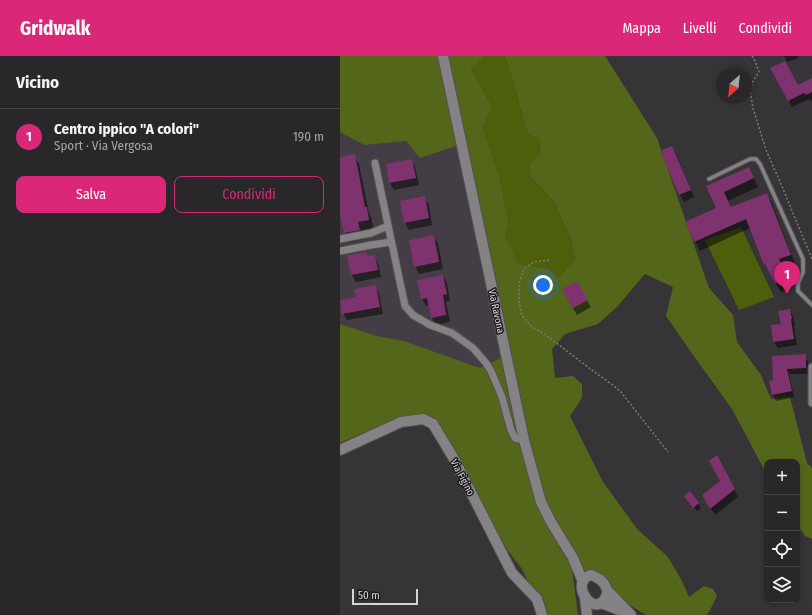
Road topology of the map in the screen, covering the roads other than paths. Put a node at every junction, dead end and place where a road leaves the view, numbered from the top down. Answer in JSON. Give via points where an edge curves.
{"nodes":[{"id":1,"x":443,"y":56,"type":"edge"},
{"id":2,"x":375,"y":164,"type":"dead end"},
{"id":3,"x":709,"y":179,"type":"dead end"},
{"id":4,"x":388,"y":226,"type":"junction"},
{"id":5,"x":340,"y":239,"type":"edge"},
{"id":6,"x":391,"y":242,"type":"junction"},
{"id":7,"x":340,"y":251,"type":"edge"},
{"id":8,"x":812,"y":305,"type":"edge"},
{"id":9,"x":812,"y":367,"type":"edge"},
{"id":10,"x":812,"y":403,"type":"edge"},
{"id":11,"x":524,"y":440,"type":"junction"},
{"id":12,"x":340,"y":450,"type":"edge"},
{"id":13,"x":587,"y":578,"type":"junction"},
{"id":14,"x":608,"y":591,"type":"junction"},
{"id":15,"x":585,"y":598,"type":"junction"},
{"id":16,"x":599,"y":604,"type":"junction"},
{"id":17,"x":542,"y":615,"type":"edge"},
{"id":18,"x":587,"y":615,"type":"edge"},
{"id":19,"x":630,"y":615,"type":"edge"}],
"edges":[{"from":1,"to":11,"type":"street","name":"Via Ravona"},
{"from":2,"to":4,"type":"street"},
{"from":3,"to":8,"type":"lane","via":[[750,159],[756,159],[803,259],[803,272],[798,283],[798,291]]},
{"from":4,"to":5,"type":"street","via":[[371,233]]},
{"from":4,"to":6,"type":"street"},
{"from":6,"to":7,"type":"street"},
{"from":6,"to":11,"type":"street","via":[[405,306],[413,315],[452,333],[473,348],[491,371],[514,438]]},
{"from":9,"to":10,"type":"street"},
{"from":11,"to":13,"type":"street","name":"Via Ravona","via":[[541,502],[550,522]]},
{"from":12,"to":17,"type":"street","name":"Via Figino","via":[[401,422],[423,419],[432,424],[454,459],[512,573],[537,599]]},
{"from":13,"to":14,"type":"street","via":[[596,576]]},
{"from":13,"to":15,"type":"street","via":[[582,590]]},
{"from":14,"to":16,"type":"street","via":[[604,601]]},
{"from":14,"to":19,"type":"street"},
{"from":15,"to":16,"type":"street","via":[[593,604]]},
{"from":15,"to":18,"type":"street"},
{"from":16,"to":18,"type":"street"},
{"from":16,"to":19,"type":"street"}]}
